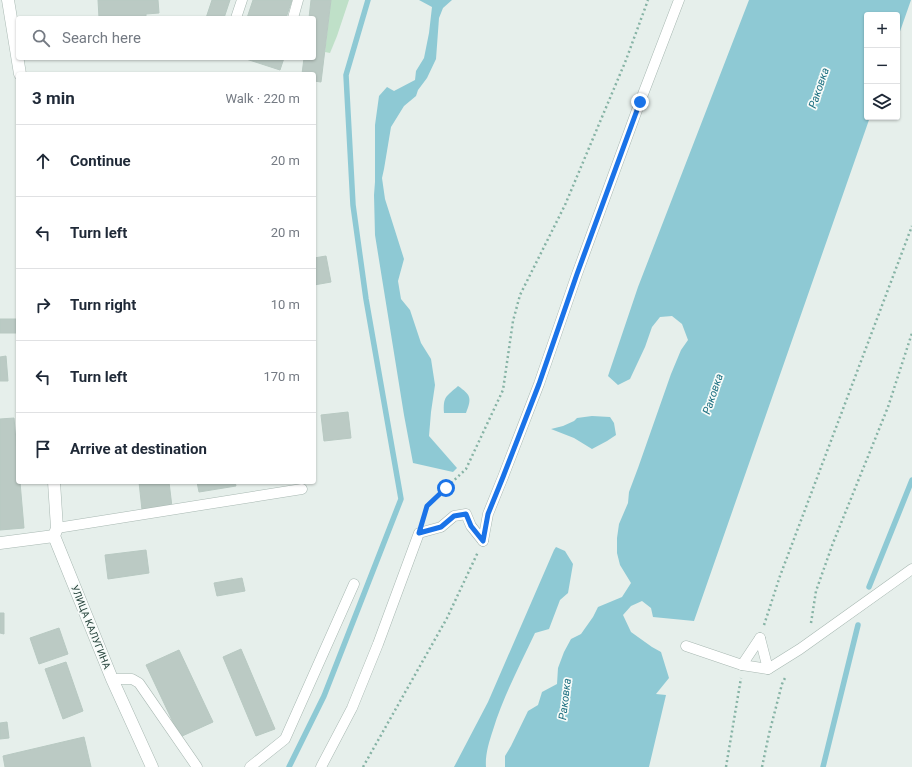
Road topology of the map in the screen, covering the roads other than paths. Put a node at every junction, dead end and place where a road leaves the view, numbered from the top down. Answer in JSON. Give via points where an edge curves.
{"nodes":[{"id":1,"x":8,"y":0,"type":"edge"},
{"id":2,"x":242,"y":0,"type":"edge"},
{"id":3,"x":298,"y":0,"type":"edge"},
{"id":4,"x":679,"y":0,"type":"edge"},
{"id":5,"x":237,"y":16,"type":"edge"},
{"id":6,"x":294,"y":16,"type":"edge"},
{"id":7,"x":16,"y":49,"type":"edge"},
{"id":8,"x":18,"y":60,"type":"edge"},
{"id":9,"x":20,"y":72,"type":"edge"},
{"id":10,"x":54,"y":484,"type":"edge"},
{"id":11,"x":302,"y":489,"type":"dead end"},
{"id":12,"x":55,"y":532,"type":"junction"},
{"id":13,"x":0,"y":543,"type":"edge"},
{"id":14,"x":912,"y":569,"type":"edge"},
{"id":15,"x":354,"y":584,"type":"dead end"},
{"id":16,"x":686,"y":646,"type":"dead end"},
{"id":17,"x":742,"y":665,"type":"junction"},
{"id":18,"x":768,"y":668,"type":"junction"},
{"id":19,"x":112,"y":680,"type":"junction"},
{"id":20,"x":152,"y":767,"type":"edge"},
{"id":21,"x":197,"y":767,"type":"edge"},
{"id":22,"x":250,"y":767,"type":"edge"},
{"id":23,"x":321,"y":767,"type":"edge"}],
"edges":[{"from":1,"to":7,"type":"street"},
{"from":2,"to":5,"type":"lane"},
{"from":3,"to":6,"type":"lane"},
{"from":4,"to":23,"type":"lane","via":[[539,384],[488,514],[483,541],[471,526],[466,514],[454,516],[441,527],[419,533],[352,708]]},
{"from":8,"to":9,"type":"street"},
{"from":10,"to":12,"type":"street","name":"УЛИЦА КАЛУГИНА"},
{"from":11,"to":12,"type":"lane"},
{"from":12,"to":13,"type":"street"},
{"from":12,"to":19,"type":"street","name":"УЛИЦА КАЛУГИНА"},
{"from":14,"to":18,"type":"lane"},
{"from":15,"to":22,"type":"lane","via":[[285,739]]},
{"from":16,"to":17,"type":"lane"},
{"from":17,"to":18,"type":"lane"},
{"from":17,"to":18,"type":"lane","via":[[760,638]]},
{"from":19,"to":20,"type":"street","name":"УЛИЦА КАЛУГИНА"},
{"from":19,"to":21,"type":"lane","via":[[132,679],[139,683]]}]}
